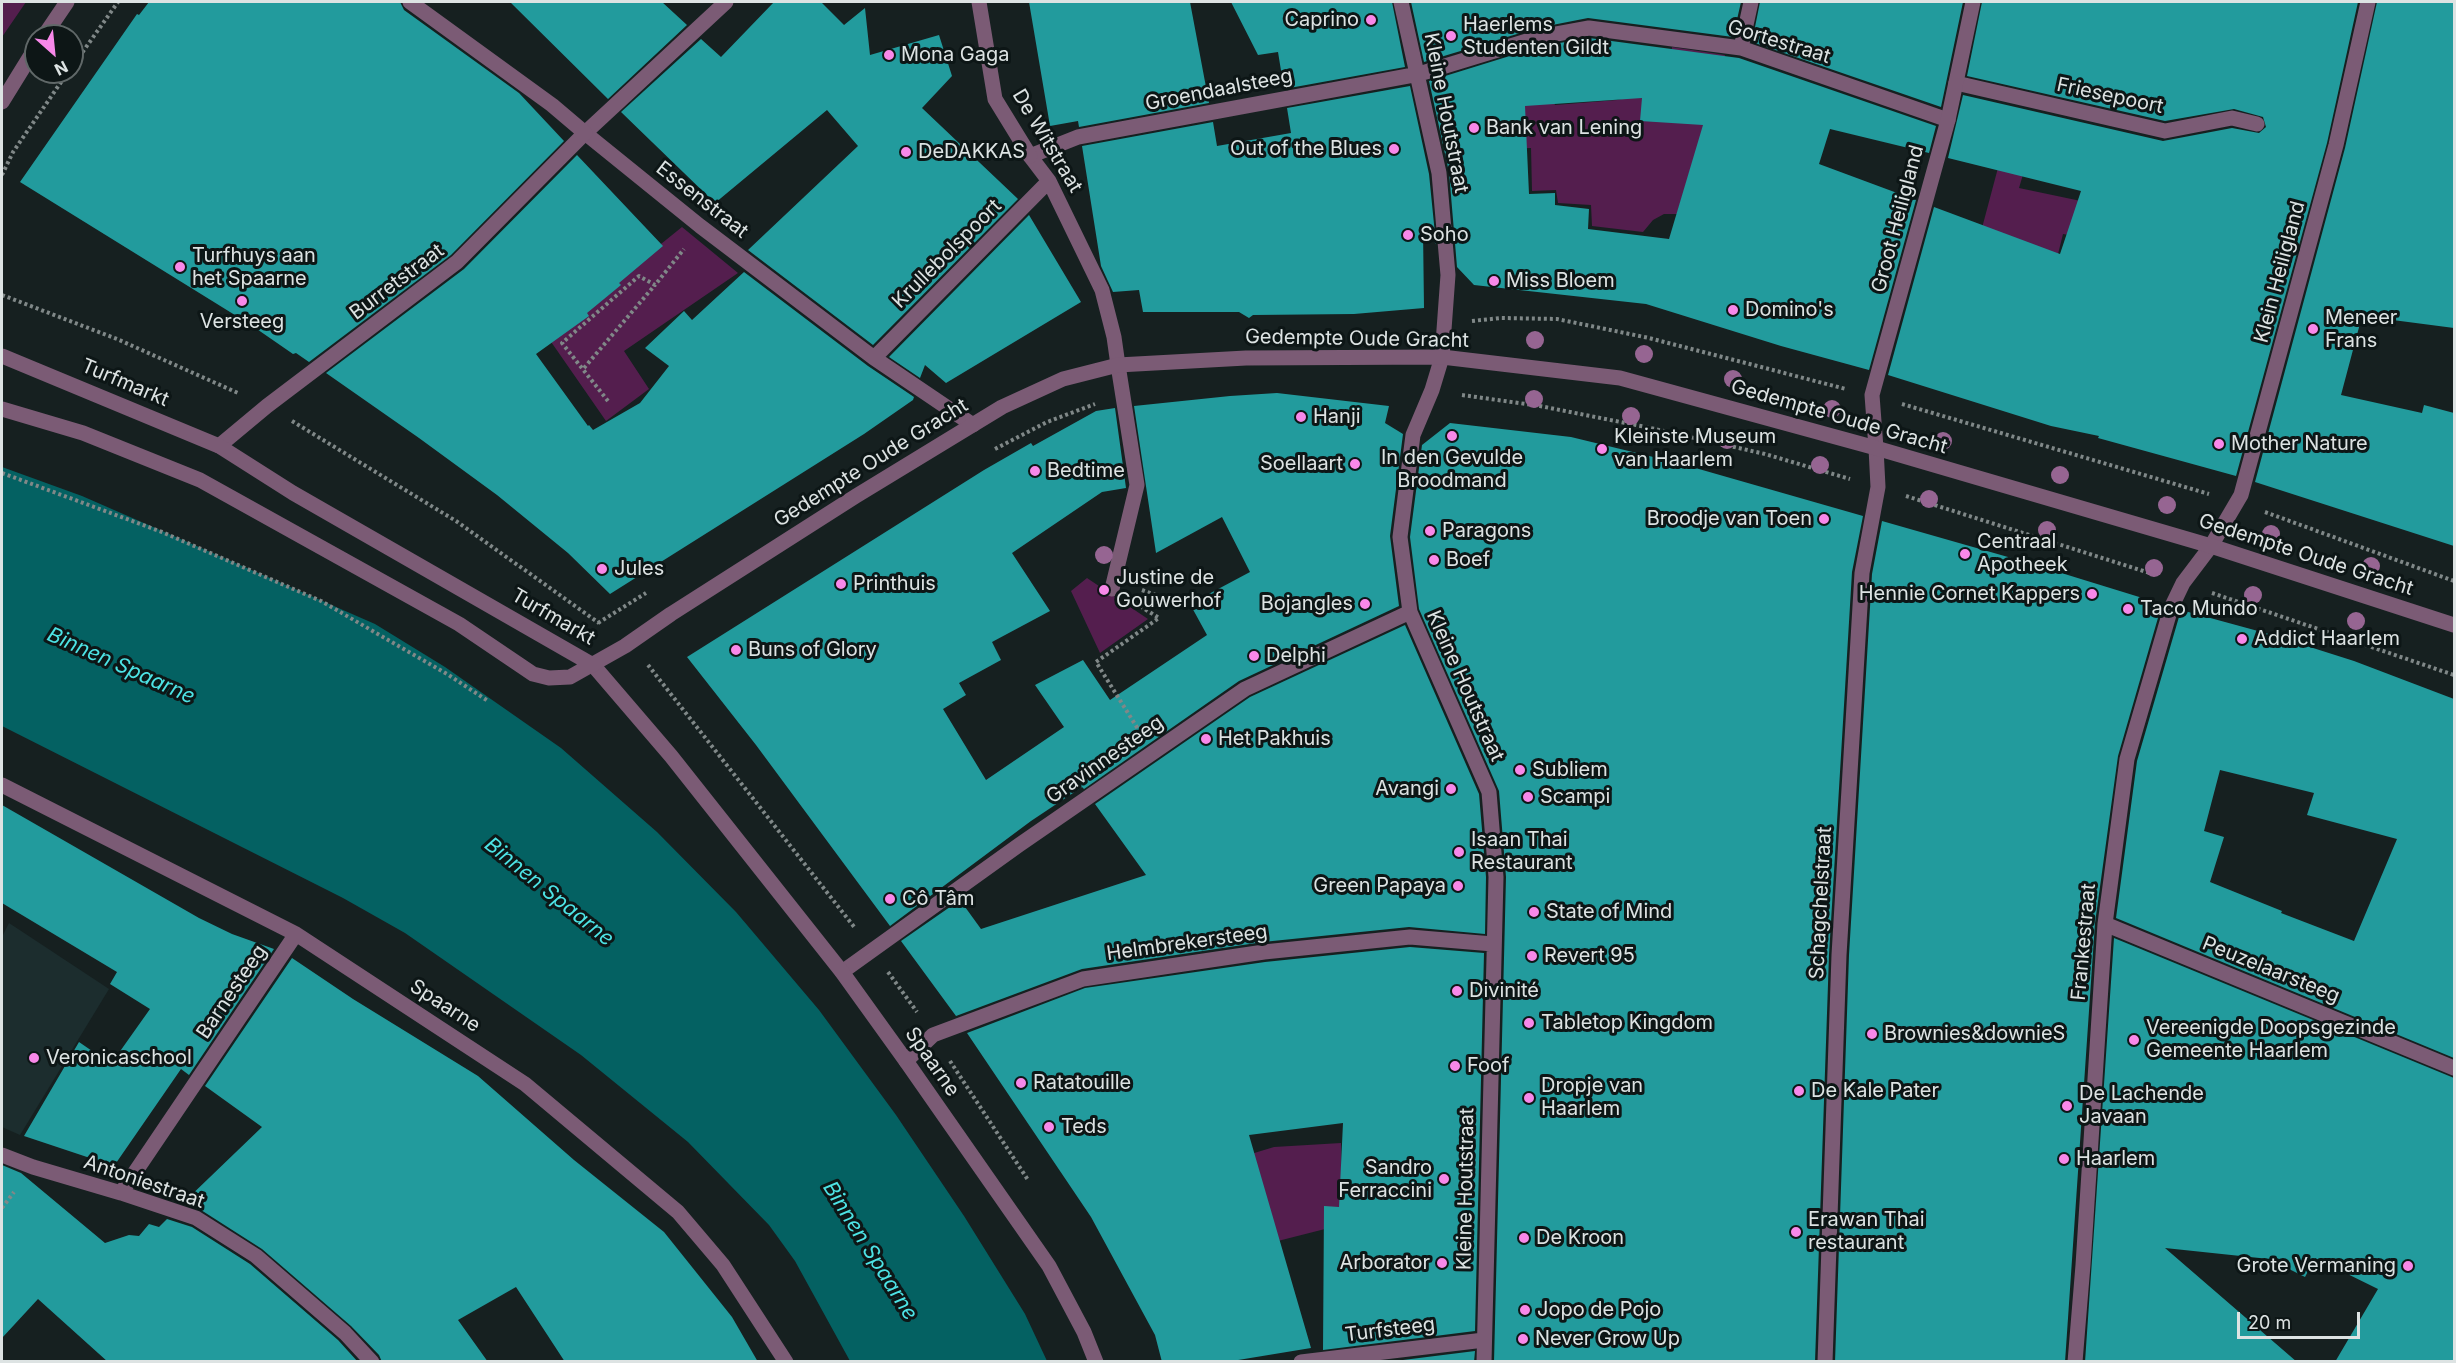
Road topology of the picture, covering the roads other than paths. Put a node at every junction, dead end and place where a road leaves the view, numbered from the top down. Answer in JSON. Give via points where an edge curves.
{"nodes":[{"id":1,"x":67,"y":2,"type":"edge"},
{"id":2,"x":410,"y":2,"type":"edge"},
{"id":3,"x":726,"y":2,"type":"edge"},
{"id":4,"x":979,"y":2,"type":"edge"},
{"id":5,"x":1401,"y":2,"type":"edge"},
{"id":6,"x":1751,"y":2,"type":"edge"},
{"id":7,"x":1973,"y":2,"type":"edge"},
{"id":8,"x":2368,"y":2,"type":"edge"},
{"id":9,"x":52,"y":24,"type":"edge"},
{"id":10,"x":1741,"y":48,"type":"junction"},
{"id":11,"x":24,"y":66,"type":"edge"},
{"id":12,"x":1419,"y":74,"type":"junction"},
{"id":13,"x":1956,"y":82,"type":"junction"},
{"id":14,"x":2,"y":102,"type":"edge"},
{"id":15,"x":1948,"y":120,"type":"junction"},
{"id":16,"x":2257,"y":124,"type":"dead end"},
{"id":17,"x":585,"y":133,"type":"junction"},
{"id":18,"x":1030,"y":156,"type":"junction"},
{"id":19,"x":1049,"y":181,"type":"junction"},
{"id":20,"x":2,"y":356,"type":"edge"},
{"id":21,"x":1442,"y":357,"type":"junction"},
{"id":22,"x":874,"y":358,"type":"junction"},
{"id":23,"x":1118,"y":365,"type":"junction"},
{"id":24,"x":2,"y":409,"type":"edge"},
{"id":25,"x":973,"y":425,"type":"junction"},
{"id":26,"x":219,"y":446,"type":"junction"},
{"id":27,"x":1876,"y":448,"type":"junction"},
{"id":28,"x":2211,"y":546,"type":"junction"},
{"id":29,"x":1112,"y":589,"type":"road end"},
{"id":30,"x":1410,"y":612,"type":"junction"},
{"id":31,"x":2454,"y":625,"type":"edge"},
{"id":32,"x":592,"y":665,"type":"junction"},
{"id":33,"x":2,"y":785,"type":"edge"},
{"id":34,"x":2104,"y":924,"type":"junction"},
{"id":35,"x":296,"y":933,"type":"junction"},
{"id":36,"x":1493,"y":944,"type":"junction"},
{"id":37,"x":842,"y":972,"type":"junction"},
{"id":38,"x":906,"y":1061,"type":"junction"},
{"id":39,"x":2454,"y":1068,"type":"edge"},
{"id":40,"x":2,"y":1155,"type":"edge"},
{"id":41,"x":121,"y":1193,"type":"junction"},
{"id":42,"x":1484,"y":1340,"type":"junction"},
{"id":43,"x":372,"y":1362,"type":"edge"},
{"id":44,"x":786,"y":1362,"type":"edge"},
{"id":45,"x":1096,"y":1362,"type":"edge"},
{"id":46,"x":1301,"y":1362,"type":"edge"},
{"id":47,"x":1484,"y":1362,"type":"edge"},
{"id":48,"x":1825,"y":1362,"type":"edge"},
{"id":49,"x":2075,"y":1362,"type":"edge"}],
"edges":[{"from":1,"to":9,"type":"street"},
{"from":2,"to":17,"type":"street","name":"Essenstraat"},
{"from":3,"to":17,"type":"street","name":"Burretstraat"},
{"from":4,"to":18,"type":"street","name":"De Witstraat","via":[[995,99]]},
{"from":5,"to":12,"type":"street","name":"Kleine Houtstraat"},
{"from":6,"to":10,"type":"street"},
{"from":7,"to":13,"type":"street","name":"Groot Heiligland"},
{"from":8,"to":28,"type":"street","name":"Klein Heiligland","via":[[2336,145],[2238,502]]},
{"from":10,"to":12,"type":"street","name":"Gortestraat","via":[[1589,28],[1540,37]]},
{"from":10,"to":15,"type":"street","name":"Gortestraat"},
{"from":11,"to":14,"type":"street"},
{"from":12,"to":18,"type":"street","name":"Groendaalsteeg","via":[[1078,137]]},
{"from":12,"to":21,"type":"street","name":"Kleine Houtstraat","via":[[1440,173],[1448,275]]},
{"from":13,"to":15,"type":"street","name":"Groot Heiligland"},
{"from":13,"to":16,"type":"street","name":"Friesepoort","via":[[2165,131],[2232,118]]},
{"from":15,"to":27,"type":"street","name":"Groot Heiligland","via":[[1872,395]]},
{"from":17,"to":22,"type":"street","name":"Essenstraat"},
{"from":17,"to":26,"type":"street","name":"Burretstraat","via":[[457,262]]},
{"from":18,"to":19,"type":"street","name":"De Witstraat"},
{"from":19,"to":22,"type":"street","name":"Krullebolspoort"},
{"from":19,"to":23,"type":"street","name":"De Witstraat","via":[[1102,290]]},
{"from":20,"to":26,"type":"street","name":"Turfmarkt"},
{"from":21,"to":23,"type":"street","name":"Gedempte Oude Gracht","via":[[1246,358]]},
{"from":21,"to":27,"type":"street","name":"Gedempte Oude Gracht","via":[[1620,378]]},
{"from":21,"to":30,"type":"street","name":"Kleine Houtstraat","via":[[1413,435],[1400,537]]},
{"from":22,"to":25,"type":"street","name":"Essenstraat"},
{"from":23,"to":25,"type":"street","name":"Gedempte Oude Gracht","via":[[1063,379],[1002,406]]},
{"from":23,"to":29,"type":"street","via":[[1137,485]]},
{"from":24,"to":32,"type":"street","name":"Turfmarkt","via":[[83,433],[200,480],[459,624],[533,674],[570,677]]},
{"from":25,"to":32,"type":"street","name":"Gedempte Oude Gracht"},
{"from":26,"to":32,"type":"street","name":"Turfmarkt","via":[[293,493]]},
{"from":27,"to":28,"type":"street","name":"Gedempte Oude Gracht"},
{"from":27,"to":48,"type":"street","name":"Schagchelstraat","via":[[1878,487],[1862,573],[1842,907]]},
{"from":28,"to":31,"type":"street","name":"Gedempte Oude Gracht"},
{"from":28,"to":34,"type":"street","name":"Frankestraat","via":[[2183,583],[2171,608],[2127,759]]},
{"from":30,"to":36,"type":"street","name":"Kleine Houtstraat","via":[[1489,792],[1496,877]]},
{"from":30,"to":37,"type":"street","name":"Gravinnesteeg","via":[[1245,689],[1019,844]]},
{"from":32,"to":37,"type":"street","name":"Spaarne","via":[[671,756]]},
{"from":33,"to":35,"type":"street","name":"Spaarne"},
{"from":34,"to":39,"type":"street","name":"Peuzelaarsteeg"},
{"from":34,"to":49,"type":"street","name":"Frankestraat"},
{"from":35,"to":41,"type":"street","name":"Barnesteeg"},
{"from":35,"to":44,"type":"street","name":"Spaarne","via":[[525,1084],[678,1212],[723,1265]]},
{"from":36,"to":38,"type":"street","name":"Helmbrekersteeg","via":[[1410,937],[1264,952],[1083,979],[933,1035]]},
{"from":36,"to":42,"type":"street","name":"Kleine Houtstraat"},
{"from":37,"to":38,"type":"street","name":"Spaarne"},
{"from":38,"to":45,"type":"street","name":"Spaarne","via":[[1049,1266]]},
{"from":40,"to":41,"type":"street","name":"Antoniestraat"},
{"from":41,"to":43,"type":"street","name":"Antoniestraat","via":[[196,1218],[256,1257],[345,1333]]},
{"from":42,"to":46,"type":"street","name":"Turfsteeg"},
{"from":42,"to":47,"type":"street","name":"Kleine Houtstraat"}]}
